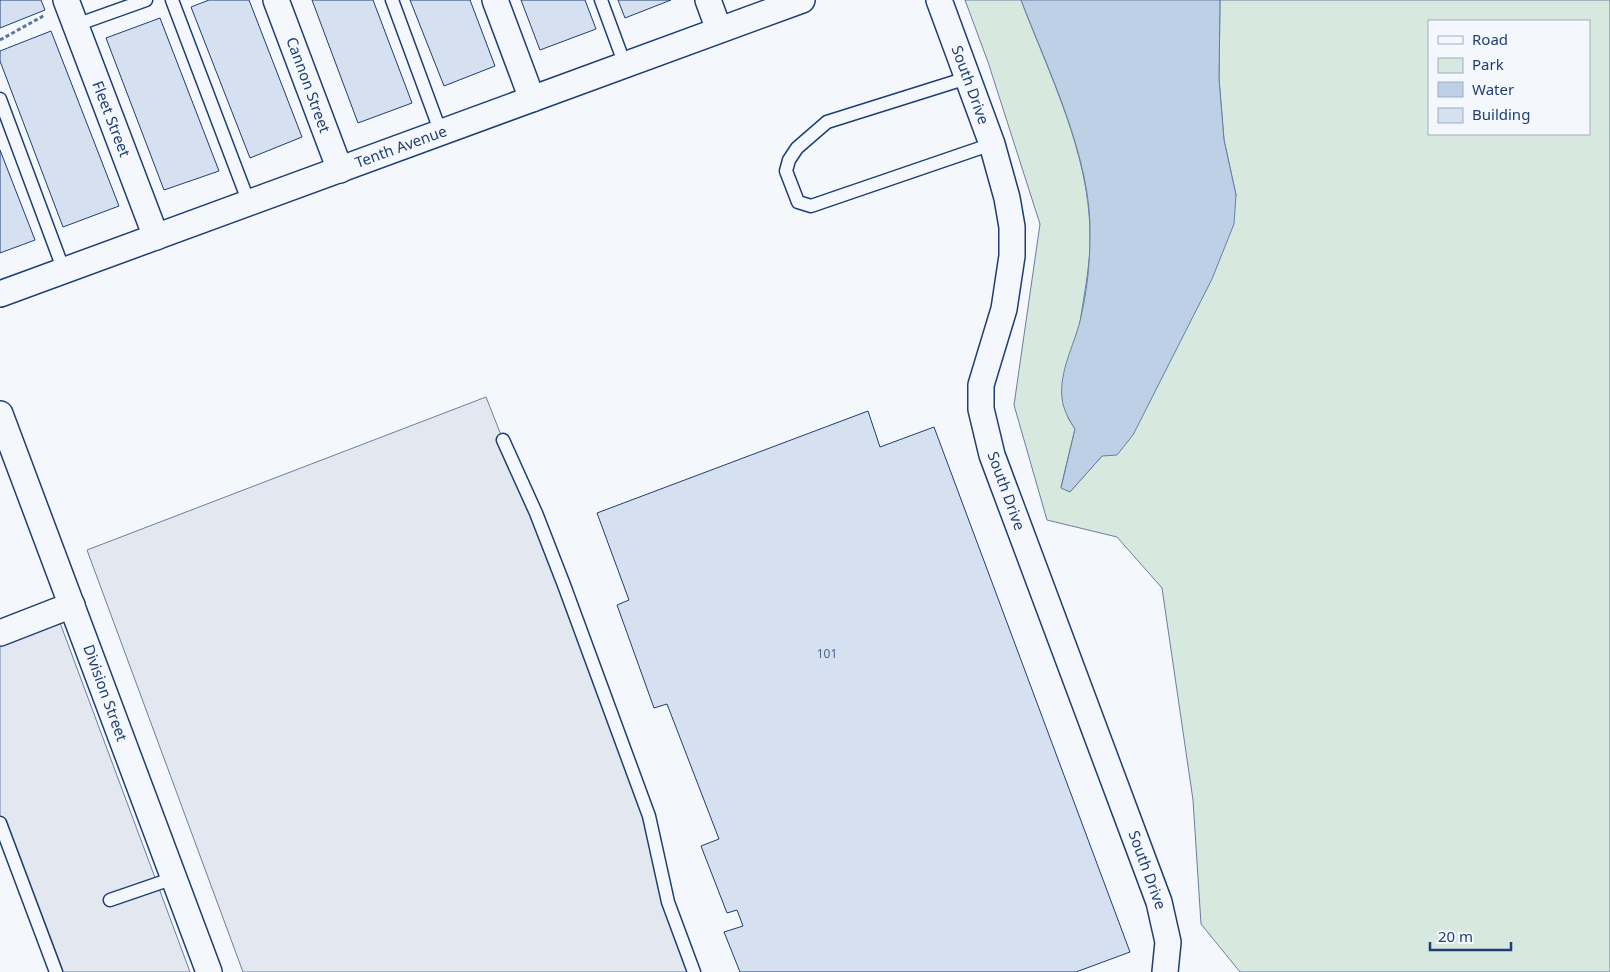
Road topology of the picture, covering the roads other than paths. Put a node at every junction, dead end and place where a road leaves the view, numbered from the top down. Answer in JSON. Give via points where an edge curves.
{"nodes":[{"id":1,"x":146,"y":0,"type":"edge"},
{"id":2,"x":172,"y":0,"type":"edge"},
{"id":3,"x":276,"y":0,"type":"edge"},
{"id":4,"x":392,"y":0,"type":"edge"},
{"id":5,"x":495,"y":0,"type":"edge"},
{"id":6,"x":601,"y":0,"type":"edge"},
{"id":7,"x":708,"y":0,"type":"edge"},
{"id":8,"x":802,"y":0,"type":"edge"},
{"id":9,"x":939,"y":0,"type":"edge"},
{"id":10,"x":59,"y":6,"type":"edge"},
{"id":11,"x":76,"y":25,"type":"junction"},
{"id":12,"x":719,"y":30,"type":"junction"},
{"id":13,"x":625,"y":65,"type":"junction"},
{"id":14,"x":968,"y":78,"type":"junction"},
{"id":15,"x":0,"y":99,"type":"edge"},
{"id":16,"x":532,"y":99,"type":"junction"},
{"id":17,"x":441,"y":133,"type":"junction"},
{"id":18,"x":992,"y":144,"type":"junction"},
{"id":19,"x":340,"y":170,"type":"junction"},
{"id":20,"x":249,"y":203,"type":"junction"},
{"id":21,"x":156,"y":237,"type":"junction"},
{"id":22,"x":64,"y":271,"type":"junction"},
{"id":23,"x":0,"y":294,"type":"edge"},
{"id":24,"x":0,"y":414,"type":"edge"},
{"id":25,"x":503,"y":440,"type":"dead end"},
{"id":26,"x":72,"y":606,"type":"junction"},
{"id":27,"x":0,"y":633,"type":"edge"},
{"id":28,"x":0,"y":823,"type":"edge"},
{"id":29,"x":174,"y":878,"type":"junction"},
{"id":30,"x":110,"y":900,"type":"dead end"},
{"id":31,"x":56,"y":972,"type":"edge"},
{"id":32,"x":209,"y":972,"type":"edge"},
{"id":33,"x":694,"y":972,"type":"edge"},
{"id":34,"x":1165,"y":972,"type":"edge"}],
"edges":[{"from":1,"to":11,"type":"lane"},
{"from":2,"to":20,"type":"lane"},
{"from":3,"to":19,"type":"street","name":"Cannon Street"},
{"from":4,"to":17,"type":"lane"},
{"from":5,"to":16,"type":"street"},
{"from":6,"to":13,"type":"lane"},
{"from":7,"to":12,"type":"street"},
{"from":8,"to":12,"type":"street","name":"Tenth Avenue"},
{"from":9,"to":14,"type":"street","name":"South Drive"},
{"from":10,"to":11,"type":"street","name":"Fleet Street"},
{"from":11,"to":21,"type":"street","name":"Fleet Street"},
{"from":12,"to":13,"type":"street","name":"Tenth Avenue"},
{"from":13,"to":16,"type":"street","name":"Tenth Avenue"},
{"from":14,"to":18,"type":"street","name":"South Drive"},
{"from":14,"to":18,"type":"lane","via":[[827,122],[788,160],[786,170],[794,196],[798,202],[811,206]]},
{"from":15,"to":22,"type":"lane"},
{"from":16,"to":17,"type":"street","name":"Tenth Avenue"},
{"from":17,"to":19,"type":"street","name":"Tenth Avenue"},
{"from":18,"to":34,"type":"street","name":"South Drive","via":[[1007,198],[1012,256],[1004,309],[981,385],[985,430],[1159,902],[1168,942]]},
{"from":19,"to":20,"type":"street","name":"Tenth Avenue"},
{"from":20,"to":21,"type":"street","name":"Tenth Avenue"},
{"from":21,"to":22,"type":"street","name":"Tenth Avenue"},
{"from":22,"to":23,"type":"street","name":"Tenth Avenue"},
{"from":24,"to":26,"type":"street","name":"Division Street"},
{"from":25,"to":33,"type":"lane","via":[[536,513],[650,816],[668,902]]},
{"from":26,"to":27,"type":"street"},
{"from":26,"to":29,"type":"street","name":"Division Street"},
{"from":28,"to":31,"type":"lane"},
{"from":29,"to":30,"type":"lane"},
{"from":29,"to":32,"type":"street","name":"Division Street"}]}
